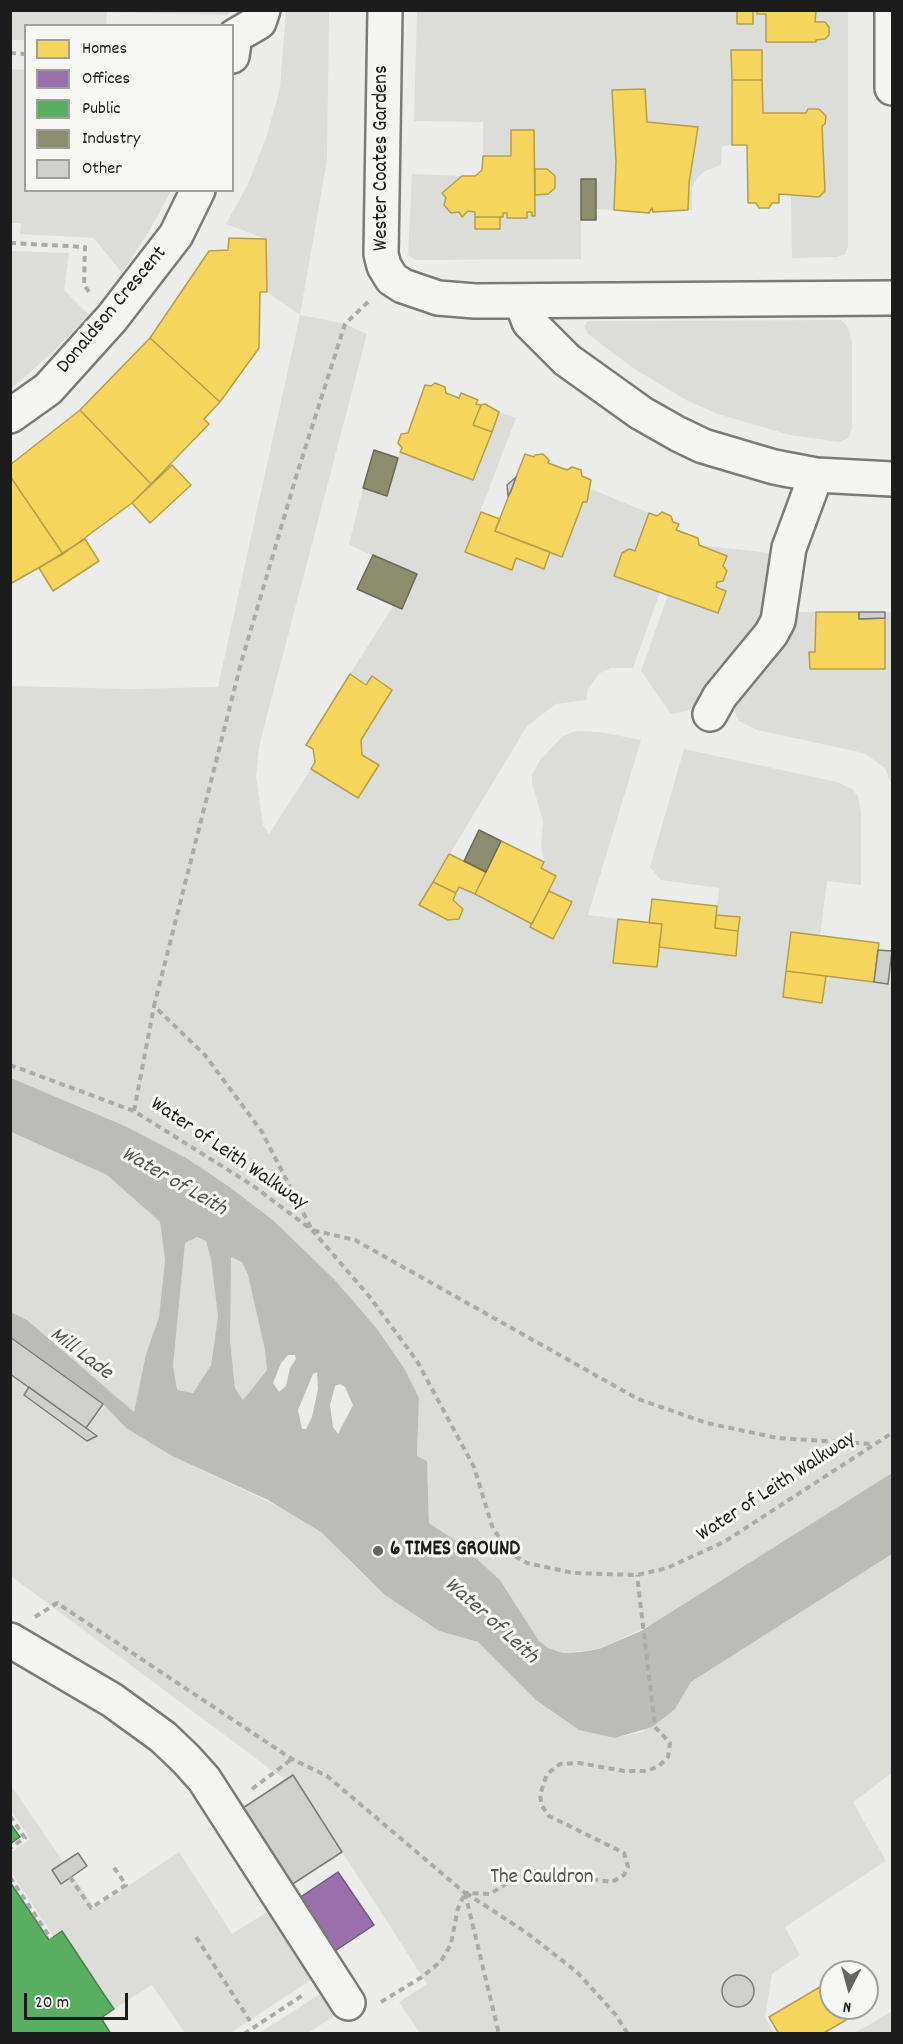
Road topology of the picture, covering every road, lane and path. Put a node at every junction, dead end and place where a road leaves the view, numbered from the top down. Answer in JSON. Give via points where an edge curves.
{"nodes":[{"id":1,"x":263,"y":10,"type":"edge"},
{"id":2,"x":385,"y":10,"type":"edge"},
{"id":3,"x":892,"y":10,"type":"edge"},
{"id":4,"x":234,"y":42,"type":"edge"},
{"id":5,"x":892,"y":88,"type":"edge"},
{"id":6,"x":197,"y":192,"type":"edge"},
{"id":7,"x":10,"y":243,"type":"edge"},
{"id":8,"x":392,"y":279,"type":"junction"},
{"id":9,"x":84,"y":285,"type":"dead end"},
{"id":10,"x":892,"y":298,"type":"edge"},
{"id":11,"x":520,"y":301,"type":"junction"},
{"id":12,"x":10,"y":416,"type":"edge"},
{"id":13,"x":816,"y":475,"type":"junction"},
{"id":14,"x":892,"y":479,"type":"edge"},
{"id":15,"x":710,"y":714,"type":"dead end"},
{"id":16,"x":154,"y":1006,"type":"junction"},
{"id":17,"x":10,"y":1065,"type":"edge"},
{"id":18,"x":134,"y":1111,"type":"junction"},
{"id":19,"x":312,"y":1230,"type":"junction"},
{"id":20,"x":892,"y":1433,"type":"edge"},
{"id":21,"x":873,"y":1444,"type":"junction"},
{"id":22,"x":637,"y":1575,"type":"junction"},
{"id":23,"x":51,"y":1607,"type":"dead end"},
{"id":24,"x":10,"y":1640,"type":"edge"},
{"id":25,"x":292,"y":1759,"type":"junction"},
{"id":26,"x":224,"y":1810,"type":"junction"},
{"id":27,"x":10,"y":1816,"type":"edge"},
{"id":28,"x":10,"y":1848,"type":"edge"},
{"id":29,"x":113,"y":1866,"type":"dead end"},
{"id":30,"x":10,"y":1877,"type":"edge"},
{"id":31,"x":70,"y":1877,"type":"dead end"},
{"id":32,"x":465,"y":1893,"type":"junction"},
{"id":33,"x":196,"y":1937,"type":"dead end"},
{"id":34,"x":51,"y":1939,"type":"dead end"},
{"id":35,"x":352,"y":1995,"type":"junction"},
{"id":36,"x":250,"y":2021,"type":"dead end"},
{"id":37,"x":244,"y":2034,"type":"edge"},
{"id":38,"x":499,"y":2034,"type":"edge"},
{"id":39,"x":628,"y":2034,"type":"edge"}],
"edges":[{"from":1,"to":4,"type":"street","via":[[259,22]]},
{"from":2,"to":8,"type":"street","name":"Wester Coates Gardens","via":[[380,243],[384,266]]},
{"from":3,"to":5,"type":"street"},
{"from":6,"to":12,"type":"street","name":"Donaldson Crescent","via":[[176,235],[112,318],[48,390]]},
{"from":7,"to":9,"type":"path","via":[[85,247]]},
{"from":8,"to":11,"type":"street","name":"Wester Coates Gardens","via":[[438,298]]},
{"from":8,"to":16,"type":"path","via":[[345,324],[241,663]]},
{"from":10,"to":11,"type":"street","name":"Wester Coates Gardens"},
{"from":11,"to":13,"type":"street","via":[[529,322],[552,347],[640,413],[704,446]]},
{"from":13,"to":14,"type":"street"},
{"from":13,"to":15,"type":"street","via":[[789,548],[778,621]]},
{"from":16,"to":18,"type":"path"},
{"from":16,"to":19,"type":"path","via":[[205,1055],[262,1132]]},
{"from":17,"to":18,"type":"path","name":"Water of Leith Walkway"},
{"from":18,"to":19,"type":"path","name":"Water of Leith Walkway","via":[[252,1185]]},
{"from":19,"to":21,"type":"path","via":[[355,1240],[638,1399],[707,1423],[778,1438]]},
{"from":19,"to":22,"type":"path","name":"Water of Leith Walkway","via":[[369,1296],[417,1361],[465,1448],[493,1528],[508,1549],[527,1563],[544,1568]]},
{"from":20,"to":21,"type":"path","name":"Water of Leith Walkway"},
{"from":21,"to":22,"type":"path","name":"Water of Leith Walkway","via":[[724,1542],[693,1559]]},
{"from":22,"to":32,"type":"path","via":[[655,1727],[670,1744],[668,1757],[647,1771],[624,1772],[568,1763],[554,1768],[541,1785],[542,1806],[549,1816],[624,1853],[628,1867],[624,1876],[612,1882],[535,1871],[490,1894]]},
{"from":23,"to":25,"type":"path","via":[[57,1603]]},
{"from":24,"to":26,"type":"street","via":[[112,1700],[163,1737],[204,1779]]},
{"from":25,"to":26,"type":"path"},
{"from":25,"to":32,"type":"path","via":[[327,1776]]},
{"from":26,"to":35,"type":"street"},
{"from":27,"to":28,"type":"path","via":[[25,1838]]},
{"from":29,"to":31,"type":"path","via":[[126,1885],[91,1908]]},
{"from":30,"to":34,"type":"path"},
{"from":32,"to":35,"type":"path","via":[[451,1944],[441,1961],[422,1977]]},
{"from":32,"to":38,"type":"path"},
{"from":32,"to":39,"type":"path","via":[[527,1933],[577,1972]]},
{"from":33,"to":36,"type":"path"},
{"from":35,"to":37,"type":"path"}]}
